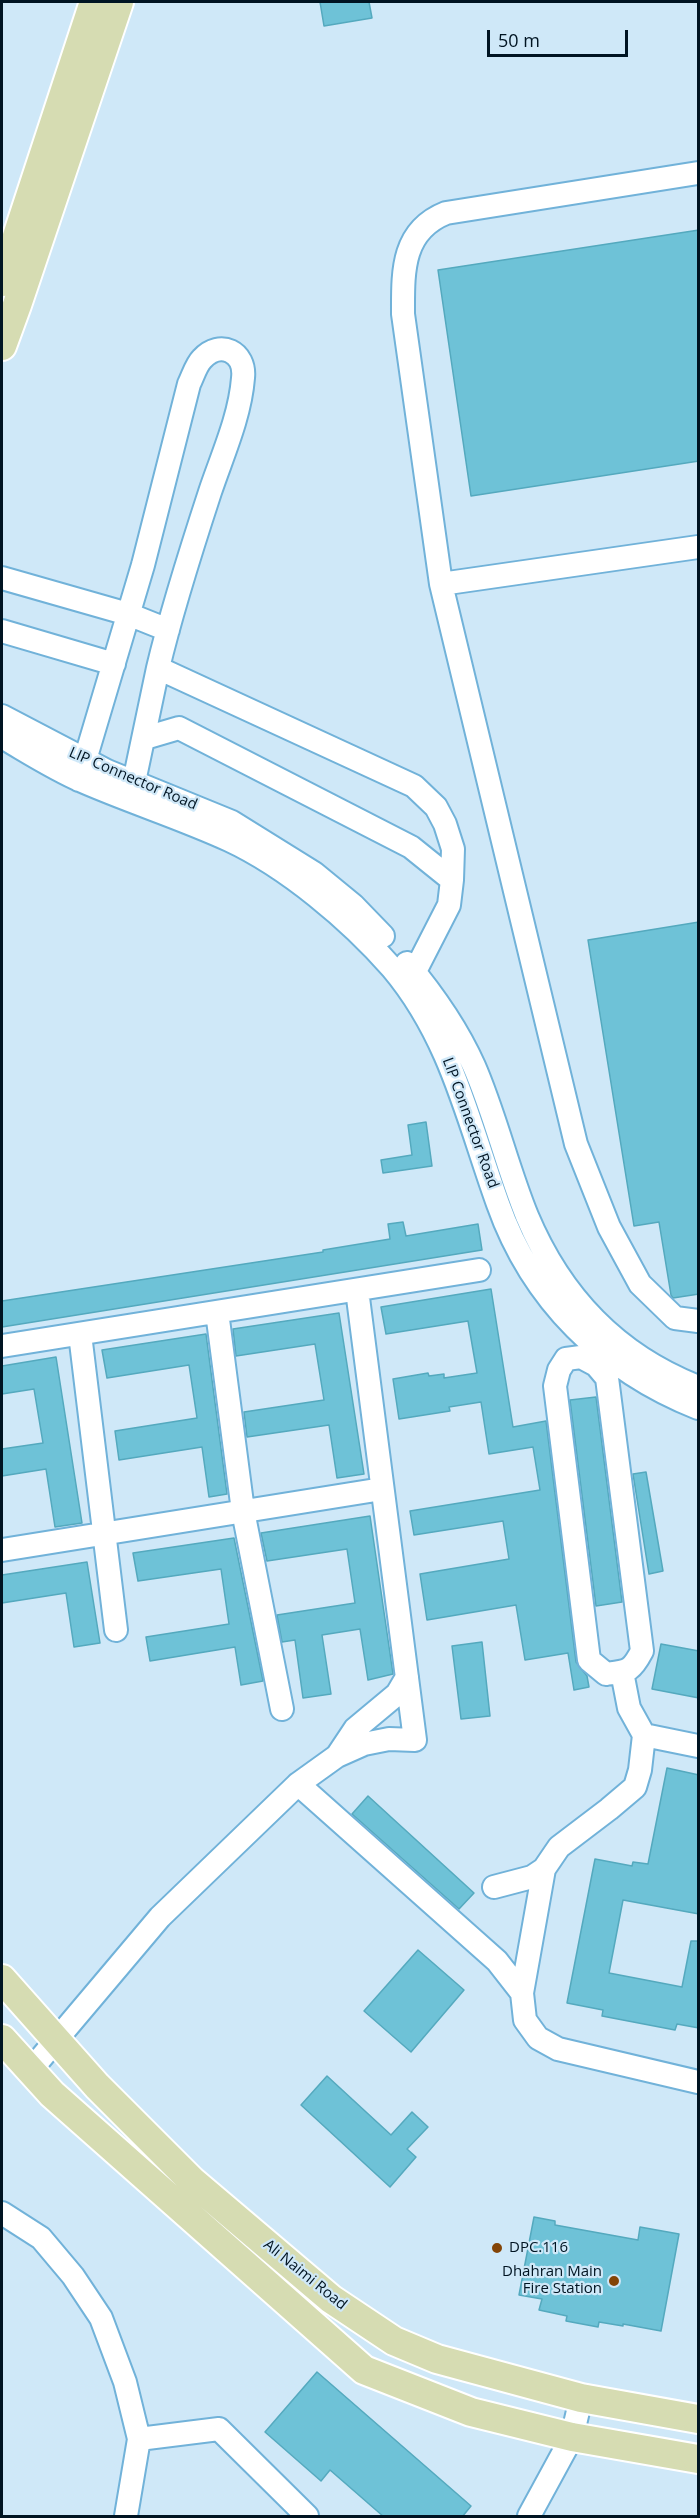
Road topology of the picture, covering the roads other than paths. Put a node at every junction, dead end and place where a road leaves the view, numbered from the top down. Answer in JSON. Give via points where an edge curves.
{"nodes":[{"id":1,"x":94,"y":2,"type":"edge"},
{"id":2,"x":119,"y":2,"type":"edge"},
{"id":3,"x":699,"y":173,"type":"edge"},
{"id":4,"x":2,"y":282,"type":"edge"},
{"id":5,"x":2,"y":346,"type":"edge"},
{"id":6,"x":699,"y":547,"type":"edge"},
{"id":7,"x":2,"y":578,"type":"edge"},
{"id":8,"x":441,"y":584,"type":"junction"},
{"id":9,"x":129,"y":614,"type":"junction"},
{"id":10,"x":168,"y":630,"type":"junction"},
{"id":11,"x":2,"y":631,"type":"edge"},
{"id":12,"x":114,"y":664,"type":"junction"},
{"id":13,"x":158,"y":668,"type":"junction"},
{"id":14,"x":2,"y":716,"type":"edge"},
{"id":15,"x":2,"y":737,"type":"edge"},
{"id":16,"x":145,"y":738,"type":"junction"},
{"id":17,"x":82,"y":770,"type":"junction"},
{"id":18,"x":132,"y":791,"type":"junction"},
{"id":19,"x":452,"y":880,"type":"junction"},
{"id":20,"x":411,"y":980,"type":"junction"},
{"id":21,"x":479,"y":1270,"type":"dead end"},
{"id":22,"x":357,"y":1290,"type":"junction"},
{"id":23,"x":217,"y":1312,"type":"junction"},
{"id":24,"x":699,"y":1321,"type":"edge"},
{"id":25,"x":80,"y":1334,"type":"junction"},
{"id":26,"x":2,"y":1346,"type":"edge"},
{"id":27,"x":633,"y":1376,"type":"junction"},
{"id":28,"x":607,"y":1378,"type":"junction"},
{"id":29,"x":699,"y":1387,"type":"edge"},
{"id":30,"x":699,"y":1408,"type":"edge"},
{"id":31,"x":382,"y":1489,"type":"junction"},
{"id":32,"x":243,"y":1511,"type":"junction"},
{"id":33,"x":106,"y":1533,"type":"junction"},
{"id":34,"x":2,"y":1550,"type":"edge"},
{"id":35,"x":116,"y":1630,"type":"dead end"},
{"id":36,"x":622,"y":1672,"type":"junction"},
{"id":37,"x":407,"y":1677,"type":"junction"},
{"id":38,"x":282,"y":1709,"type":"dead end"},
{"id":39,"x":644,"y":1735,"type":"junction"},
{"id":40,"x":699,"y":1746,"type":"edge"},
{"id":41,"x":337,"y":1756,"type":"junction"},
{"id":42,"x":298,"y":1784,"type":"junction"},
{"id":43,"x":544,"y":1869,"type":"junction"},
{"id":44,"x":494,"y":1887,"type":"dead end"},
{"id":45,"x":2,"y":1979,"type":"edge"},
{"id":46,"x":522,"y":1993,"type":"junction"},
{"id":47,"x":2,"y":2038,"type":"edge"},
{"id":48,"x":56,"y":2040,"type":"junction"},
{"id":49,"x":30,"y":2071,"type":"junction"},
{"id":50,"x":699,"y":2082,"type":"edge"},
{"id":51,"x":2,"y":2213,"type":"edge"},
{"id":52,"x":581,"y":2398,"type":"junction"},
{"id":53,"x":699,"y":2420,"type":"edge"},
{"id":54,"x":572,"y":2437,"type":"junction"},
{"id":55,"x":139,"y":2439,"type":"junction"},
{"id":56,"x":699,"y":2459,"type":"edge"},
{"id":57,"x":126,"y":2517,"type":"edge"},
{"id":58,"x":307,"y":2517,"type":"edge"},
{"id":59,"x":529,"y":2517,"type":"edge"}],
"edges":[{"from":1,"to":4,"type":"main road"},
{"from":2,"to":5,"type":"main road"},
{"from":3,"to":8,"type":"street","via":[[446,213],[422,227],[411,243],[403,282],[403,314]]},
{"from":6,"to":8,"type":"street"},
{"from":7,"to":9,"type":"street"},
{"from":8,"to":24,"type":"street","via":[[576,1144],[609,1227],[640,1284],[675,1318]]},
{"from":9,"to":10,"type":"street"},
{"from":9,"to":10,"type":"street","via":[[189,384],[201,360],[212,351],[235,353],[243,365],[243,379],[234,421]]},
{"from":9,"to":12,"type":"street"},
{"from":10,"to":13,"type":"street"},
{"from":11,"to":12,"type":"street"},
{"from":12,"to":17,"type":"street"},
{"from":13,"to":16,"type":"street"},
{"from":13,"to":19,"type":"street","via":[[414,786],[436,807],[445,824],[453,849]]},
{"from":14,"to":17,"type":"street","name":"LIP Connector Road"},
{"from":15,"to":17,"type":"street","name":"LIP Connector Road"},
{"from":16,"to":18,"type":"street"},
{"from":16,"to":19,"type":"street","via":[[179,728],[411,847]]},
{"from":17,"to":18,"type":"street","name":"LIP Connector Road"},
{"from":18,"to":20,"type":"street","name":"LIP Connector Road","via":[[278,870],[317,897]]},
{"from":19,"to":20,"type":"street","via":[[449,905]]},
{"from":20,"to":27,"type":"street","name":"LIP Connector Road","via":[[456,1075],[498,1205],[519,1252],[543,1292],[602,1353]]},
{"from":20,"to":29,"type":"street","name":"LIP Connector Road","via":[[447,1016],[472,1063],[527,1215],[568,1291],[618,1342],[653,1365]]},
{"from":21,"to":22,"type":"street"},
{"from":22,"to":23,"type":"street"},
{"from":22,"to":31,"type":"street"},
{"from":23,"to":25,"type":"street"},
{"from":23,"to":32,"type":"street"},
{"from":25,"to":26,"type":"street"},
{"from":25,"to":33,"type":"street"},
{"from":27,"to":28,"type":"street"},
{"from":27,"to":30,"type":"street","name":"LIP Connector Road","via":[[663,1394]]},
{"from":28,"to":36,"type":"street","via":[[642,1651],[635,1665]]},
{"from":28,"to":36,"type":"street","via":[[596,1365],[581,1357],[566,1359],[555,1386],[589,1660],[606,1674]]},
{"from":31,"to":32,"type":"street"},
{"from":31,"to":37,"type":"street"},
{"from":32,"to":33,"type":"street"},
{"from":32,"to":38,"type":"street"},
{"from":33,"to":34,"type":"street"},
{"from":33,"to":35,"type":"street"},
{"from":36,"to":39,"type":"street","via":[[629,1708]]},
{"from":37,"to":41,"type":"street","via":[[397,1694],[356,1729]]},
{"from":37,"to":41,"type":"street","via":[[415,1740],[389,1739],[364,1744]]},
{"from":39,"to":40,"type":"street"},
{"from":39,"to":43,"type":"street","via":[[634,1787],[559,1847]]},
{"from":41,"to":42,"type":"street"},
{"from":42,"to":46,"type":"street","via":[[497,1962]]},
{"from":42,"to":48,"type":"street","via":[[160,1917]]},
{"from":43,"to":44,"type":"street"},
{"from":43,"to":46,"type":"street"},
{"from":45,"to":48,"type":"main road","name":"Ali Naimi Road"},
{"from":46,"to":50,"type":"street","via":[[525,2020],[538,2038],[558,2049]]},
{"from":47,"to":49,"type":"main road","name":"Ali Naimi Road"},
{"from":48,"to":49,"type":"street"},
{"from":48,"to":52,"type":"main road","name":"Ali Naimi Road","via":[[192,2181],[331,2299],[394,2341],[437,2359]]},
{"from":49,"to":54,"type":"main road","name":"Ali Naimi Road","via":[[364,2370],[471,2412]]},
{"from":51,"to":55,"type":"street","via":[[41,2238],[73,2276],[101,2319],[125,2382]]},
{"from":52,"to":53,"type":"main road","name":"Ali Naimi Road"},
{"from":52,"to":54,"type":"street"},
{"from":54,"to":56,"type":"main road","name":"Ali Naimi Road"},
{"from":54,"to":59,"type":"street"},
{"from":55,"to":57,"type":"street"},
{"from":55,"to":58,"type":"street","via":[[219,2429]]}]}
